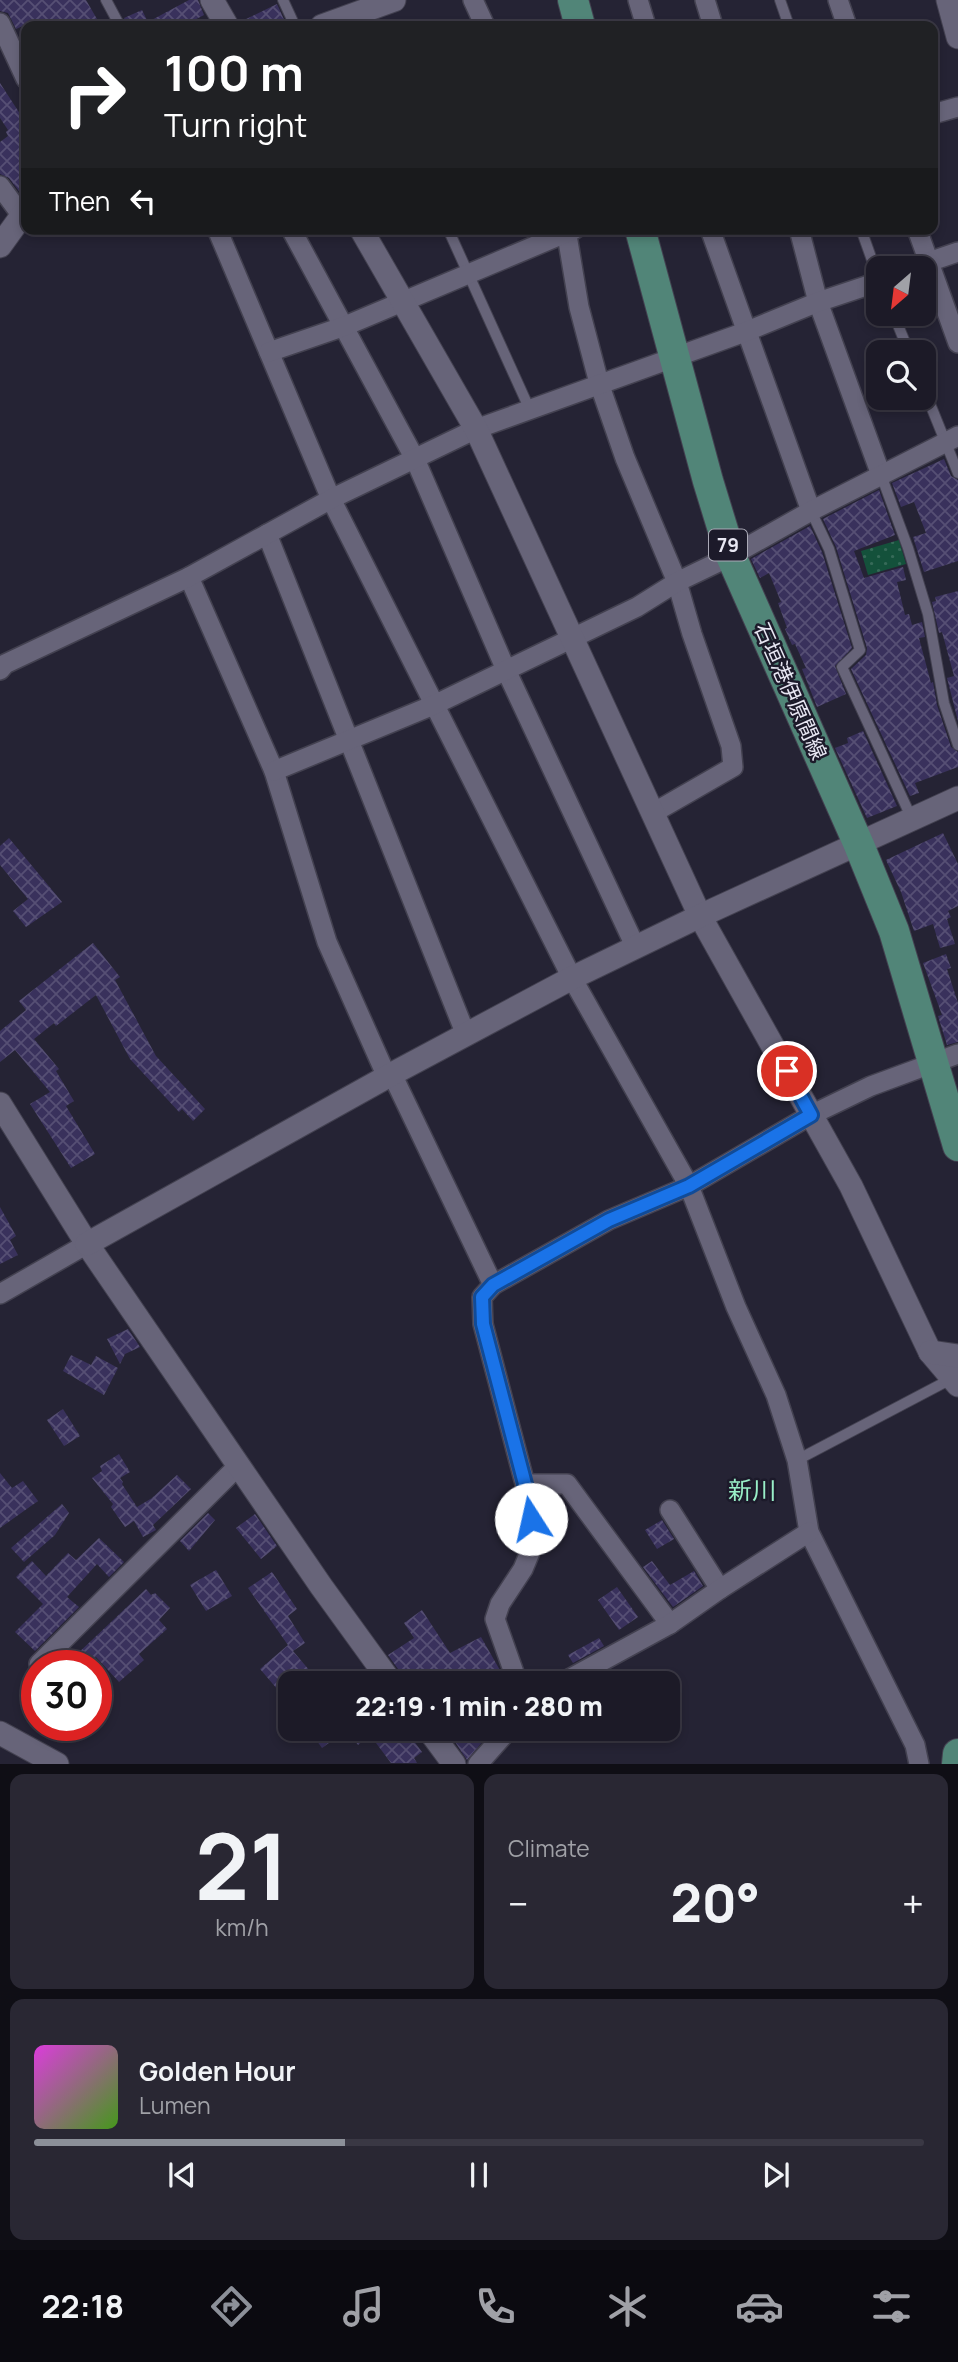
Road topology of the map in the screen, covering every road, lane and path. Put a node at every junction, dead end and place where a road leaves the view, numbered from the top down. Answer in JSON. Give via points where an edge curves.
{"nodes":[{"id":1,"x":106,"y":0,"type":"edge"},
{"id":2,"x":212,"y":0,"type":"edge"},
{"id":3,"x":283,"y":0,"type":"edge"},
{"id":4,"x":473,"y":0,"type":"edge"},
{"id":5,"x":573,"y":0,"type":"edge"},
{"id":6,"x":638,"y":0,"type":"edge"},
{"id":7,"x":705,"y":0,"type":"edge"},
{"id":8,"x":780,"y":0,"type":"edge"},
{"id":9,"x":838,"y":0,"type":"edge"},
{"id":10,"x":948,"y":0,"type":"edge"},
{"id":11,"x":383,"y":2,"type":"edge"},
{"id":12,"x":117,"y":21,"type":"edge"},
{"id":13,"x":224,"y":21,"type":"edge"},
{"id":14,"x":293,"y":21,"type":"edge"},
{"id":15,"x":335,"y":21,"type":"edge"},
{"id":16,"x":483,"y":21,"type":"edge"},
{"id":17,"x":579,"y":21,"type":"edge"},
{"id":18,"x":644,"y":21,"type":"edge"},
{"id":19,"x":711,"y":21,"type":"edge"},
{"id":20,"x":787,"y":21,"type":"edge"},
{"id":21,"x":845,"y":21,"type":"edge"},
{"id":22,"x":0,"y":23,"type":"edge"},
{"id":23,"x":958,"y":37,"type":"edge"},
{"id":24,"x":21,"y":68,"type":"edge"},
{"id":25,"x":958,"y":107,"type":"edge"},
{"id":26,"x":938,"y":113,"type":"edge"},
{"id":27,"x":0,"y":186,"type":"edge"},
{"id":28,"x":21,"y":210,"type":"edge"},
{"id":29,"x":21,"y":217,"type":"edge"},
{"id":30,"x":220,"y":235,"type":"edge"},
{"id":31,"x":294,"y":235,"type":"edge"},
{"id":32,"x":365,"y":235,"type":"edge"},
{"id":33,"x":451,"y":235,"type":"edge"},
{"id":34,"x":558,"y":235,"type":"edge"},
{"id":35,"x":570,"y":235,"type":"edge"},
{"id":36,"x":642,"y":235,"type":"edge"},
{"id":37,"x":712,"y":235,"type":"edge"},
{"id":38,"x":801,"y":235,"type":"edge"},
{"id":39,"x":864,"y":235,"type":"edge"},
{"id":40,"x":917,"y":235,"type":"edge"},
{"id":41,"x":0,"y":246,"type":"edge"},
{"id":42,"x":958,"y":252,"type":"edge"},
{"id":43,"x":871,"y":256,"type":"edge"},
{"id":44,"x":919,"y":256,"type":"edge"},
{"id":45,"x":936,"y":259,"type":"edge"},
{"id":46,"x":469,"y":274,"type":"junction"},
{"id":47,"x":866,"y":284,"type":"edge"},
{"id":48,"x":936,"y":298,"type":"edge"},
{"id":49,"x":404,"y":300,"type":"junction"},
{"id":50,"x":818,"y":302,"type":"junction"},
{"id":51,"x":345,"y":326,"type":"junction"},
{"id":52,"x":745,"y":332,"type":"junction"},
{"id":53,"x":958,"y":343,"type":"edge"},
{"id":54,"x":269,"y":352,"type":"junction"},
{"id":55,"x":675,"y":355,"type":"junction"},
{"id":56,"x":599,"y":383,"type":"junction"},
{"id":57,"x":530,"y":410,"type":"junction"},
{"id":58,"x":936,"y":410,"type":"edge"},
{"id":59,"x":476,"y":429,"type":"junction"},
{"id":60,"x":952,"y":439,"type":"edge"},
{"id":61,"x":415,"y":459,"type":"junction"},
{"id":62,"x":958,"y":473,"type":"edge"},
{"id":63,"x":881,"y":475,"type":"junction"},
{"id":64,"x":331,"y":499,"type":"junction"},
{"id":65,"x":811,"y":510,"type":"junction"},
{"id":66,"x":267,"y":534,"type":"junction"},
{"id":67,"x":732,"y":555,"type":"junction"},
{"id":68,"x":188,"y":577,"type":"junction"},
{"id":69,"x":677,"y":582,"type":"junction"},
{"id":70,"x":572,"y":638,"type":"junction"},
{"id":71,"x":0,"y":670,"type":"edge"},
{"id":72,"x":506,"y":670,"type":"junction"},
{"id":73,"x":436,"y":704,"type":"junction"},
{"id":74,"x":350,"y":739,"type":"junction"},
{"id":75,"x":958,"y":745,"type":"edge"},
{"id":76,"x":275,"y":771,"type":"junction"},
{"id":77,"x":958,"y":798,"type":"edge"},
{"id":78,"x":653,"y":813,"type":"junction"},
{"id":79,"x":912,"y":820,"type":"junction"},
{"id":80,"x":859,"y":845,"type":"junction"},
{"id":81,"x":700,"y":916,"type":"junction"},
{"id":82,"x":636,"y":948,"type":"junction"},
{"id":83,"x":572,"y":978,"type":"junction"},
{"id":84,"x":466,"y":1035,"type":"junction"},
{"id":85,"x":946,"y":1059,"type":"edge"},
{"id":86,"x":389,"y":1076,"type":"junction"},
{"id":87,"x":0,"y":1104,"type":"edge"},
{"id":88,"x":811,"y":1115,"type":"junction"},
{"id":89,"x":958,"y":1146,"type":"edge"},
{"id":90,"x":689,"y":1186,"type":"junction"},
{"id":91,"x":88,"y":1244,"type":"junction"},
{"id":92,"x":493,"y":1285,"type":"junction"},
{"id":93,"x":0,"y":1294,"type":"edge"},
{"id":94,"x":930,"y":1352,"type":"junction"},
{"id":95,"x":958,"y":1356,"type":"edge"},
{"id":96,"x":954,"y":1382,"type":"edge"},
{"id":97,"x":797,"y":1460,"type":"junction"},
{"id":98,"x":239,"y":1465,"type":"junction"},
{"id":99,"x":525,"y":1484,"type":"junction"},
{"id":100,"x":670,"y":1510,"type":"dead end"},
{"id":101,"x":809,"y":1532,"type":"junction"},
{"id":102,"x":720,"y":1589,"type":"junction"},
{"id":103,"x":670,"y":1624,"type":"junction"},
{"id":104,"x":53,"y":1650,"type":"edge"},
{"id":105,"x":383,"y":1671,"type":"edge"},
{"id":106,"x":513,"y":1671,"type":"edge"},
{"id":107,"x":584,"y":1671,"type":"edge"},
{"id":108,"x":0,"y":1733,"type":"edge"},
{"id":109,"x":437,"y":1741,"type":"edge"},
{"id":110,"x":498,"y":1741,"type":"edge"},
{"id":111,"x":958,"y":1754,"type":"edge"},
{"id":112,"x":57,"y":1763,"type":"edge"},
{"id":113,"x":454,"y":1763,"type":"edge"},
{"id":114,"x":478,"y":1763,"type":"edge"},
{"id":115,"x":919,"y":1763,"type":"edge"},
{"id":116,"x":957,"y":1763,"type":"edge"}],
"edges":[{"from":1,"to":12,"type":"lane"},
{"from":2,"to":13,"type":"street"},
{"from":3,"to":14,"type":"lane"},
{"from":4,"to":16,"type":"street"},
{"from":5,"to":17,"type":"main road"},
{"from":6,"to":18,"type":"street"},
{"from":7,"to":19,"type":"street"},
{"from":8,"to":20,"type":"lane"},
{"from":9,"to":21,"type":"street"},
{"from":10,"to":23,"type":"street"},
{"from":11,"to":15,"type":"street"},
{"from":22,"to":24,"type":"street"},
{"from":25,"to":26,"type":"street"},
{"from":27,"to":28,"type":"street"},
{"from":29,"to":41,"type":"street"},
{"from":30,"to":54,"type":"street"},
{"from":31,"to":51,"type":"street"},
{"from":32,"to":49,"type":"street"},
{"from":33,"to":46,"type":"lane"},
{"from":34,"to":46,"type":"street"},
{"from":35,"to":56,"type":"street","via":[[579,307]]},
{"from":36,"to":55,"type":"main road","name":"石垣港伊原間線","number":"79"},
{"from":37,"to":52,"type":"street"},
{"from":38,"to":50,"type":"street"},
{"from":39,"to":43,"type":"lane"},
{"from":40,"to":44,"type":"street"},
{"from":42,"to":45,"type":"street"},
{"from":46,"to":49,"type":"street"},
{"from":46,"to":57,"type":"lane"},
{"from":47,"to":50,"type":"street"},
{"from":48,"to":53,"type":"street"},
{"from":49,"to":51,"type":"street"},
{"from":49,"to":59,"type":"street"},
{"from":50,"to":52,"type":"street"},
{"from":50,"to":63,"type":"street"},
{"from":51,"to":54,"type":"street"},
{"from":51,"to":61,"type":"street"},
{"from":52,"to":55,"type":"street"},
{"from":52,"to":65,"type":"street"},
{"from":54,"to":64,"type":"street"},
{"from":55,"to":56,"type":"street"},
{"from":55,"to":67,"type":"main road","name":"石垣港伊原間線","number":"79"},
{"from":56,"to":57,"type":"street"},
{"from":56,"to":69,"type":"street"},
{"from":57,"to":59,"type":"street"},
{"from":58,"to":60,"type":"lane"},
{"from":59,"to":61,"type":"street"},
{"from":59,"to":70,"type":"street"},
{"from":60,"to":62,"type":"lane"},
{"from":60,"to":63,"type":"street"},
{"from":61,"to":64,"type":"street"},
{"from":61,"to":72,"type":"street"},
{"from":63,"to":65,"type":"street"},
{"from":63,"to":75,"type":"lane","via":[[928,614],[944,703]]},
{"from":64,"to":66,"type":"street"},
{"from":64,"to":73,"type":"street"},
{"from":65,"to":67,"type":"street"},
{"from":65,"to":79,"type":"lane","via":[[829,549],[860,650],[842,667]]},
{"from":66,"to":68,"type":"street"},
{"from":66,"to":74,"type":"street"},
{"from":67,"to":69,"type":"street"},
{"from":67,"to":80,"type":"main road","name":"石垣港伊原間線","number":"79"},
{"from":68,"to":71,"type":"street"},
{"from":68,"to":76,"type":"street"},
{"from":69,"to":70,"type":"street"},
{"from":69,"to":78,"type":"street","via":[[731,746],[733,767]]},
{"from":70,"to":72,"type":"street"},
{"from":70,"to":78,"type":"street"},
{"from":72,"to":73,"type":"street"},
{"from":72,"to":82,"type":"street"},
{"from":73,"to":74,"type":"street"},
{"from":73,"to":83,"type":"street"},
{"from":74,"to":76,"type":"street"},
{"from":74,"to":84,"type":"street"},
{"from":76,"to":86,"type":"street","via":[[327,942]]},
{"from":77,"to":79,"type":"street"},
{"from":78,"to":81,"type":"street"},
{"from":79,"to":80,"type":"street"},
{"from":80,"to":81,"type":"street"},
{"from":80,"to":85,"type":"main road","name":"石垣港伊原間線","number":"79"},
{"from":81,"to":82,"type":"street"},
{"from":81,"to":88,"type":"street"},
{"from":82,"to":83,"type":"street"},
{"from":83,"to":84,"type":"street"},
{"from":83,"to":90,"type":"street"},
{"from":84,"to":86,"type":"street"},
{"from":85,"to":88,"type":"street"},
{"from":85,"to":89,"type":"main road","name":"石垣港伊原間線","number":"79"},
{"from":86,"to":91,"type":"street"},
{"from":86,"to":92,"type":"street"},
{"from":87,"to":91,"type":"street"},
{"from":88,"to":90,"type":"street"},
{"from":88,"to":94,"type":"street","via":[[851,1186]]},
{"from":90,"to":92,"type":"street","via":[[609,1220]]},
{"from":90,"to":97,"type":"street","via":[[776,1395]]},
{"from":91,"to":93,"type":"street"},
{"from":91,"to":98,"type":"street"},
{"from":92,"to":99,"type":"street","via":[[482,1297],[483,1324]]},
{"from":94,"to":95,"type":"street"},
{"from":94,"to":96,"type":"street"},
{"from":96,"to":97,"type":"lane"},
{"from":97,"to":101,"type":"street"},
{"from":98,"to":104,"type":"street"},
{"from":98,"to":105,"type":"street"},
{"from":99,"to":103,"type":"street","via":[[567,1484]]},
{"from":99,"to":106,"type":"street","via":[[535,1540],[495,1619]]},
{"from":100,"to":102,"type":"street"},
{"from":101,"to":102,"type":"street"},
{"from":101,"to":115,"type":"street","via":[[915,1745]]},
{"from":102,"to":103,"type":"street"},
{"from":103,"to":107,"type":"street"},
{"from":108,"to":112,"type":"street"},
{"from":109,"to":113,"type":"street"},
{"from":110,"to":114,"type":"street"},
{"from":111,"to":116,"type":"main road"}]}
